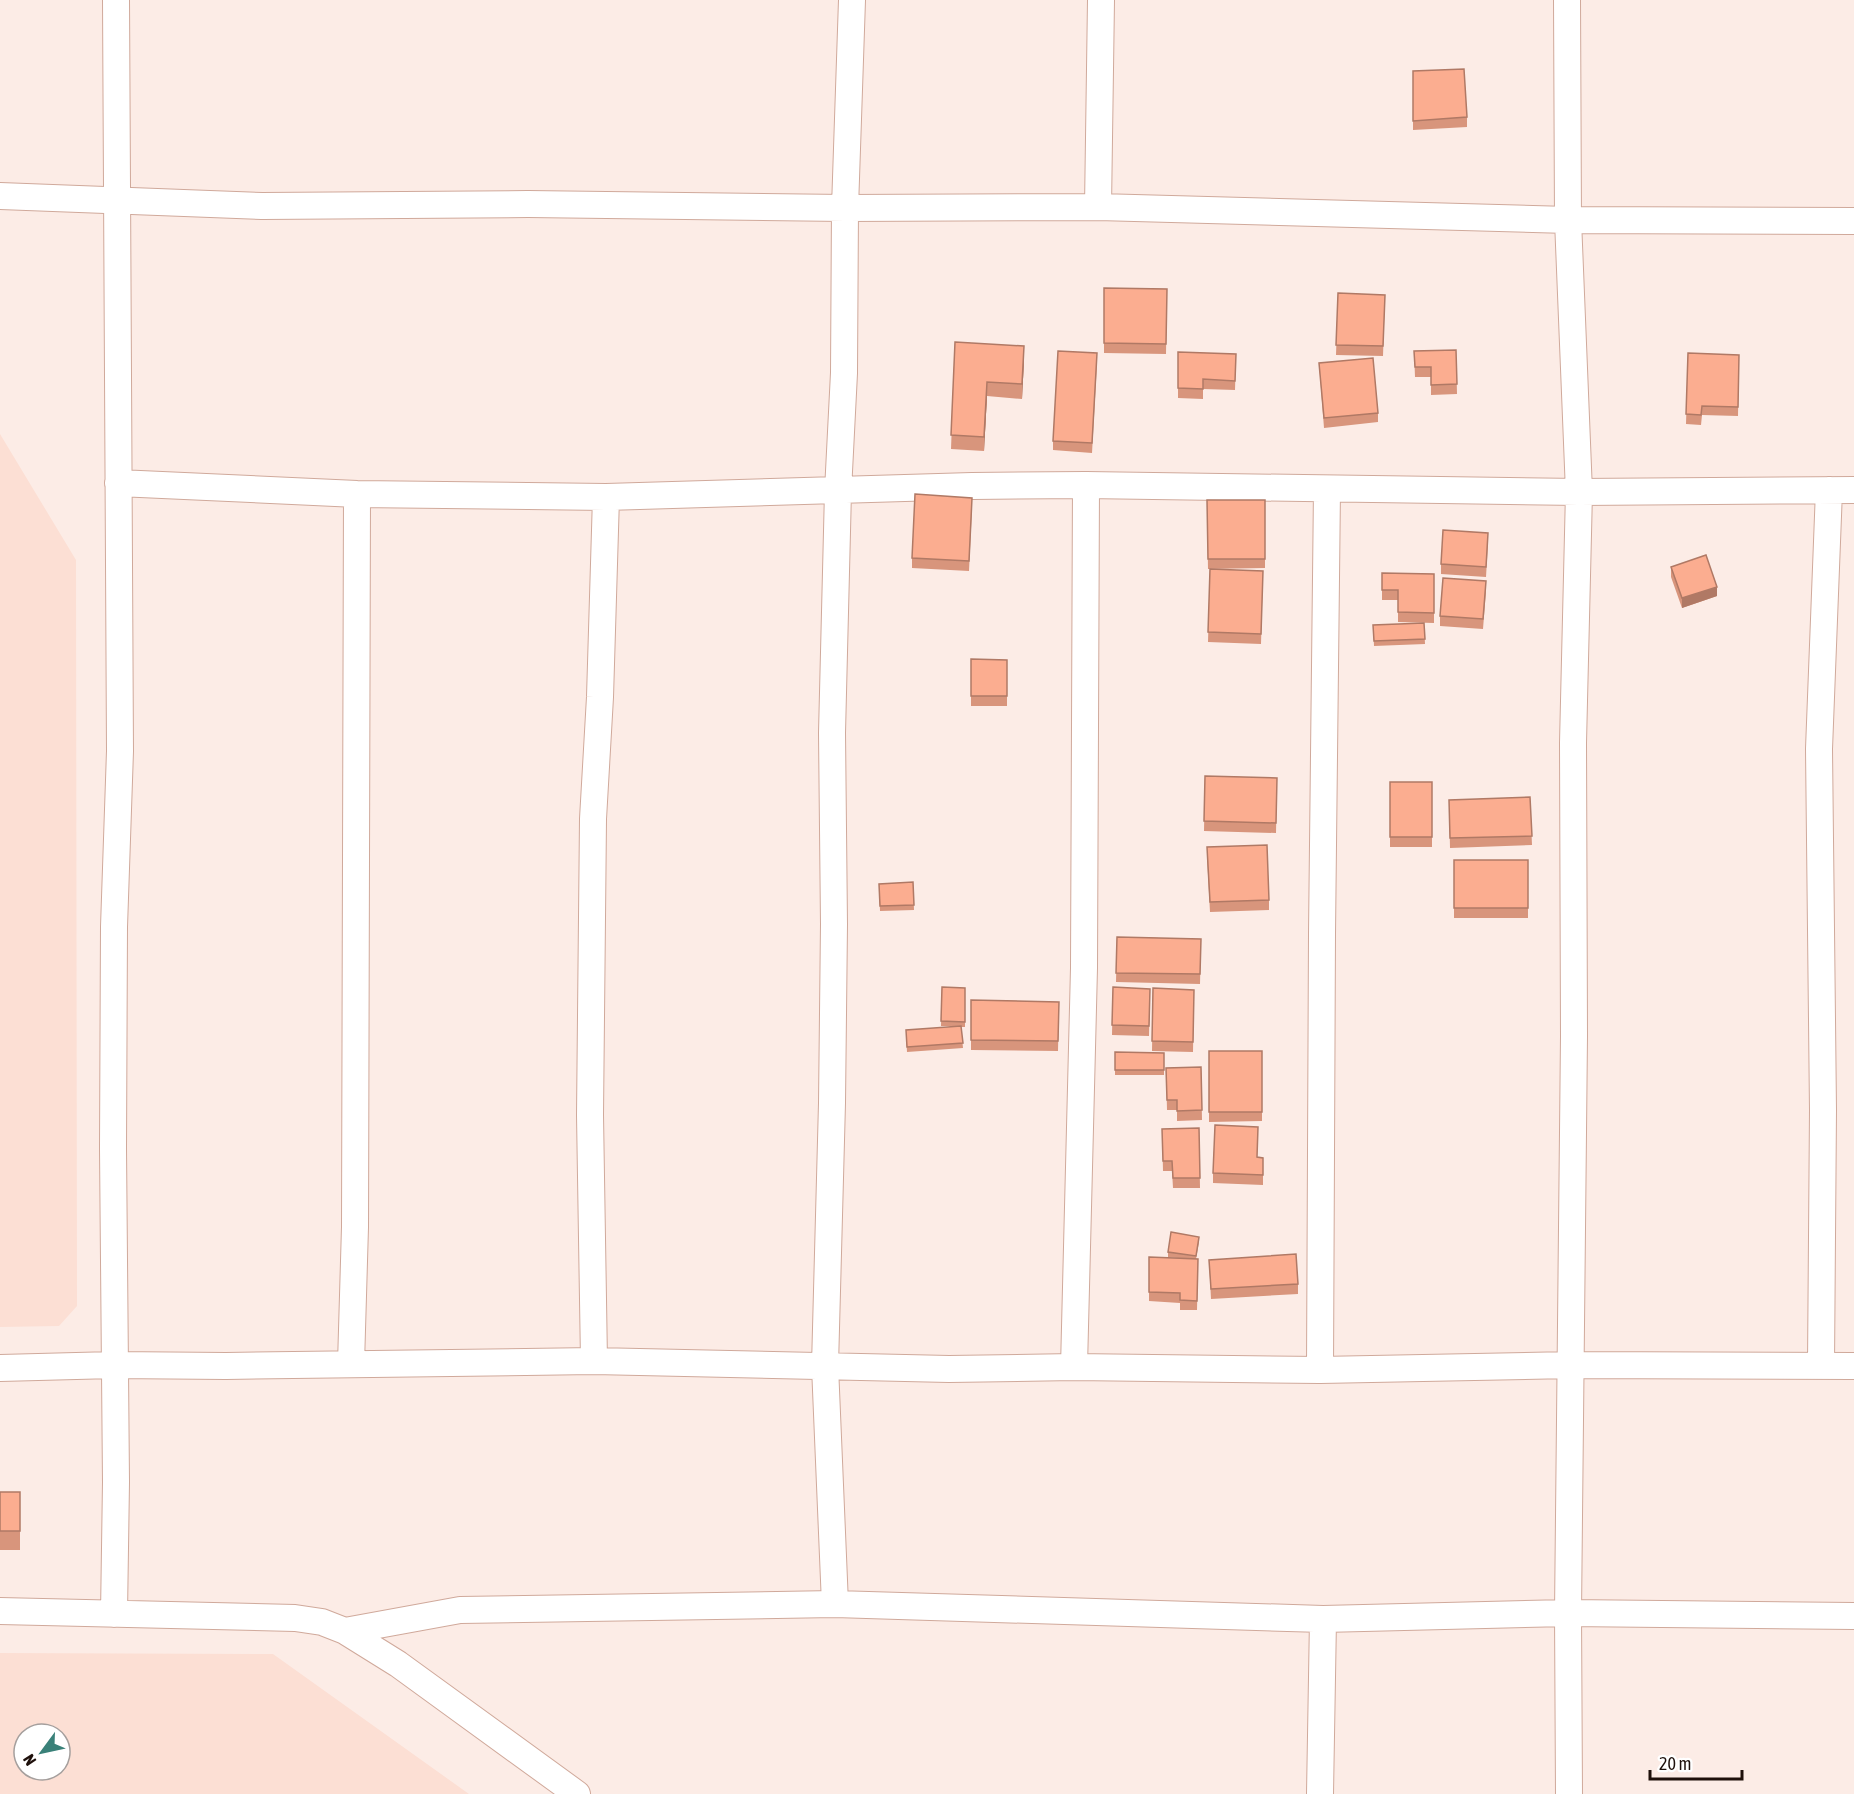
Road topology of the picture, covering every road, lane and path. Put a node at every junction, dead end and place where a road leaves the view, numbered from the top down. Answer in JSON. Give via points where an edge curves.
{"nodes":[{"id":1,"x":116,"y":0,"type":"edge"},
{"id":2,"x":852,"y":0,"type":"edge"},
{"id":3,"x":1101,"y":0,"type":"edge"},
{"id":4,"x":1567,"y":0,"type":"edge"},
{"id":5,"x":0,"y":196,"type":"edge"},
{"id":6,"x":118,"y":202,"type":"junction"},
{"id":7,"x":1098,"y":207,"type":"junction"},
{"id":8,"x":845,"y":208,"type":"junction"},
{"id":9,"x":1568,"y":220,"type":"junction"},
{"id":10,"x":1854,"y":221,"type":"edge"},
{"id":11,"x":118,"y":483,"type":"junction"},
{"id":12,"x":1086,"y":485,"type":"junction"},
{"id":13,"x":1327,"y":489,"type":"junction"},
{"id":14,"x":1842,"y":490,"type":"edge"},
{"id":15,"x":838,"y":491,"type":"junction"},
{"id":16,"x":1579,"y":492,"type":"junction"},
{"id":17,"x":357,"y":494,"type":"junction"},
{"id":18,"x":606,"y":496,"type":"junction"},
{"id":19,"x":594,"y":1361,"type":"junction"},
{"id":20,"x":114,"y":1365,"type":"junction"},
{"id":21,"x":351,"y":1365,"type":"junction"},
{"id":22,"x":1571,"y":1365,"type":"junction"},
{"id":23,"x":1821,"y":1365,"type":"junction"},
{"id":24,"x":825,"y":1366,"type":"junction"},
{"id":25,"x":1854,"y":1366,"type":"edge"},
{"id":26,"x":1074,"y":1367,"type":"junction"},
{"id":27,"x":0,"y":1368,"type":"edge"},
{"id":28,"x":1320,"y":1370,"type":"junction"},
{"id":29,"x":835,"y":1604,"type":"junction"},
{"id":30,"x":0,"y":1611,"type":"edge"},
{"id":31,"x":1568,"y":1613,"type":"junction"},
{"id":32,"x":114,"y":1614,"type":"junction"},
{"id":33,"x":1854,"y":1616,"type":"edge"},
{"id":34,"x":1323,"y":1619,"type":"junction"},
{"id":35,"x":345,"y":1631,"type":"junction"},
{"id":36,"x":577,"y":1794,"type":"edge"},
{"id":37,"x":1320,"y":1794,"type":"edge"},
{"id":38,"x":1569,"y":1794,"type":"edge"}],
"edges":[{"from":1,"to":6,"type":"street"},
{"from":2,"to":8,"type":"street"},
{"from":3,"to":7,"type":"street"},
{"from":4,"to":9,"type":"street"},
{"from":5,"to":6,"type":"street"},
{"from":6,"to":8,"type":"street"},
{"from":6,"to":11,"type":"street"},
{"from":7,"to":8,"type":"street"},
{"from":7,"to":9,"type":"street"},
{"from":8,"to":15,"type":"street","via":[[844,373]]},
{"from":9,"to":10,"type":"street"},
{"from":9,"to":16,"type":"street"},
{"from":11,"to":17,"type":"street"},
{"from":11,"to":20,"type":"street","via":[[120,751],[114,927]]},
{"from":12,"to":13,"type":"street"},
{"from":12,"to":15,"type":"street"},
{"from":12,"to":26,"type":"street","via":[[1084,968]]},
{"from":13,"to":16,"type":"street"},
{"from":13,"to":28,"type":"street"},
{"from":14,"to":16,"type":"street"},
{"from":14,"to":23,"type":"street","via":[[1819,749]]},
{"from":15,"to":18,"type":"street"},
{"from":15,"to":24,"type":"street","via":[[832,733],[832,1102]]},
{"from":16,"to":22,"type":"street","via":[[1573,755]]},
{"from":17,"to":18,"type":"street"},
{"from":17,"to":21,"type":"street","via":[[355,1227]]},
{"from":18,"to":19,"type":"street","via":[[593,819],[590,1115]]},
{"from":19,"to":21,"type":"street"},
{"from":19,"to":24,"type":"street"},
{"from":20,"to":21,"type":"street"},
{"from":20,"to":27,"type":"street"},
{"from":20,"to":32,"type":"street"},
{"from":22,"to":23,"type":"street"},
{"from":22,"to":28,"type":"street"},
{"from":22,"to":31,"type":"street"},
{"from":23,"to":25,"type":"street"},
{"from":24,"to":26,"type":"street"},
{"from":24,"to":29,"type":"street"},
{"from":26,"to":28,"type":"street"},
{"from":29,"to":34,"type":"street"},
{"from":29,"to":35,"type":"street","via":[[460,1610]]},
{"from":30,"to":32,"type":"street"},
{"from":31,"to":33,"type":"street"},
{"from":31,"to":34,"type":"street"},
{"from":31,"to":38,"type":"street"},
{"from":32,"to":35,"type":"street","via":[[295,1618]]},
{"from":34,"to":37,"type":"street"},
{"from":35,"to":36,"type":"street","via":[[398,1664]]}]}
